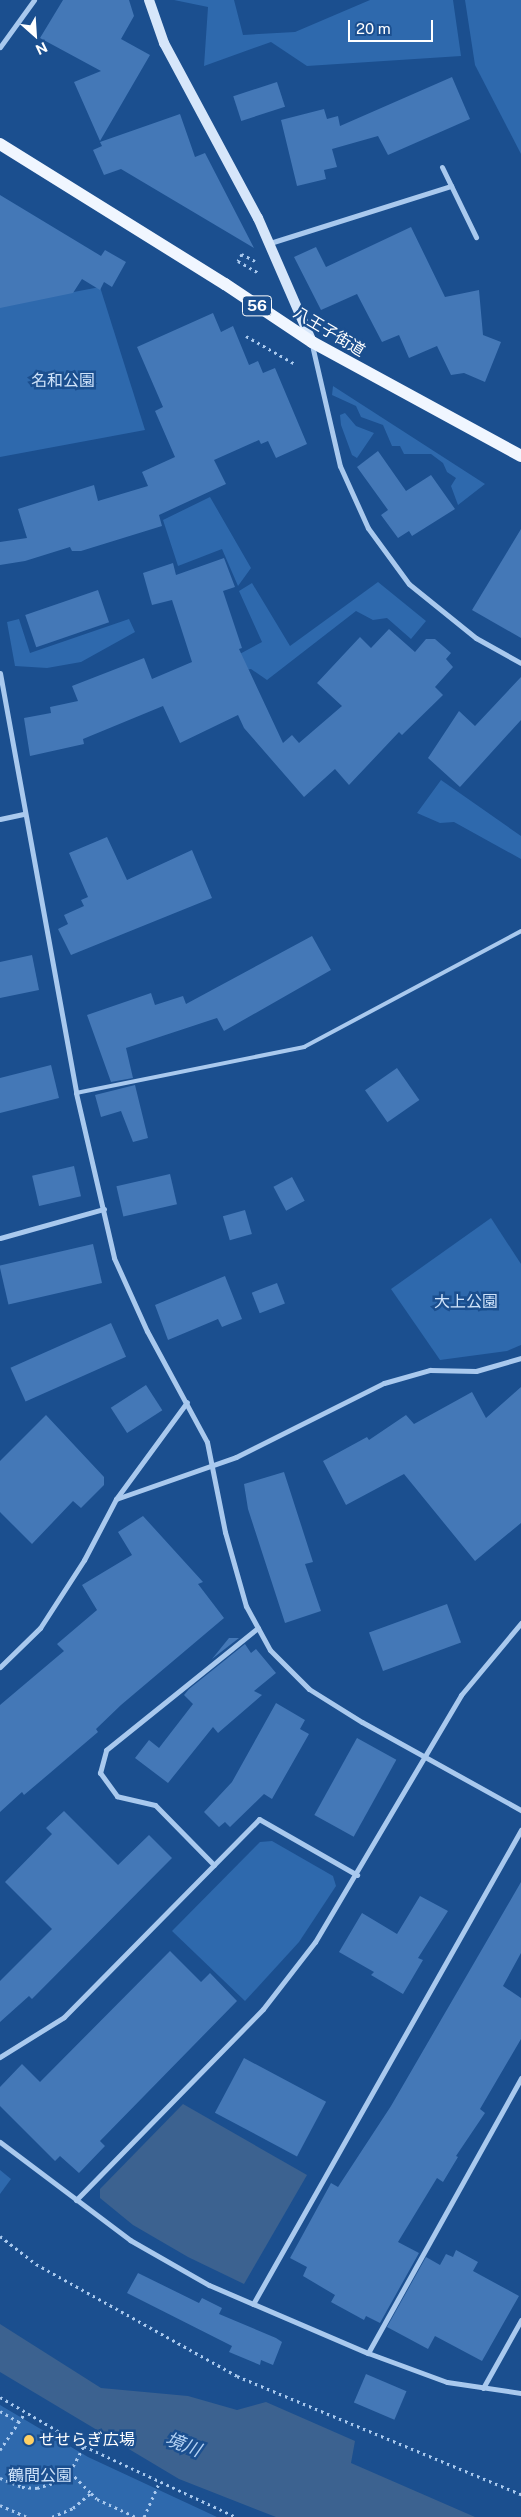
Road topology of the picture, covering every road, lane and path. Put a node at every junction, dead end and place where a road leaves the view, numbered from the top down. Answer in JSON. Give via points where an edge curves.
{"nodes":[{"id":1,"x":34,"y":0,"type":"edge"},
{"id":2,"x":149,"y":0,"type":"edge"},
{"id":3,"x":0,"y":47,"type":"edge"},
{"id":4,"x":0,"y":144,"type":"edge"},
{"id":5,"x":442,"y":167,"type":"dead end"},
{"id":6,"x":451,"y":186,"type":"junction"},
{"id":7,"x":476,"y":237,"type":"dead end"},
{"id":8,"x":270,"y":243,"type":"junction"},
{"id":9,"x":257,"y":262,"type":"dead end"},
{"id":10,"x":266,"y":277,"type":"dead end"},
{"id":11,"x":246,"y":336,"type":"dead end"},
{"id":12,"x":312,"y":342,"type":"junction"},
{"id":13,"x":295,"y":364,"type":"dead end"},
{"id":14,"x":521,"y":456,"type":"edge"},
{"id":15,"x":521,"y":663,"type":"edge"},
{"id":16,"x":0,"y":673,"type":"edge"},
{"id":17,"x":24,"y":814,"type":"junction"},
{"id":18,"x":0,"y":819,"type":"edge"},
{"id":19,"x":521,"y":931,"type":"edge"},
{"id":20,"x":76,"y":1093,"type":"junction"},
{"id":21,"x":104,"y":1209,"type":"junction"},
{"id":22,"x":0,"y":1238,"type":"edge"},
{"id":23,"x":521,"y":1358,"type":"edge"},
{"id":24,"x":188,"y":1402,"type":"junction"},
{"id":25,"x":214,"y":1465,"type":"junction"},
{"id":26,"x":116,"y":1500,"type":"junction"},
{"id":27,"x":521,"y":1623,"type":"edge"},
{"id":28,"x":258,"y":1628,"type":"junction"},
{"id":29,"x":0,"y":1667,"type":"edge"},
{"id":30,"x":425,"y":1755,"type":"junction"},
{"id":31,"x":521,"y":1810,"type":"edge"},
{"id":32,"x":521,"y":1830,"type":"edge"},
{"id":33,"x":214,"y":1865,"type":"junction"},
{"id":34,"x":356,"y":1875,"type":"junction"},
{"id":35,"x":0,"y":2057,"type":"edge"},
{"id":36,"x":521,"y":2078,"type":"edge"},
{"id":37,"x":0,"y":2142,"type":"edge"},
{"id":38,"x":76,"y":2200,"type":"junction"},
{"id":39,"x":0,"y":2236,"type":"edge"},
{"id":40,"x":253,"y":2304,"type":"junction"},
{"id":41,"x":521,"y":2320,"type":"edge"},
{"id":42,"x":368,"y":2353,"type":"junction"},
{"id":43,"x":482,"y":2388,"type":"junction"},
{"id":44,"x":521,"y":2393,"type":"edge"},
{"id":45,"x":0,"y":2397,"type":"edge"},
{"id":46,"x":0,"y":2411,"type":"edge"},
{"id":47,"x":25,"y":2413,"type":"junction"},
{"id":48,"x":18,"y":2422,"type":"junction"},
{"id":49,"x":84,"y":2446,"type":"junction"},
{"id":50,"x":0,"y":2450,"type":"edge"},
{"id":51,"x":70,"y":2472,"type":"junction"},
{"id":52,"x":0,"y":2478,"type":"edge"},
{"id":53,"x":158,"y":2482,"type":"junction"},
{"id":54,"x":90,"y":2493,"type":"junction"},
{"id":55,"x":521,"y":2494,"type":"edge"},
{"id":56,"x":0,"y":2505,"type":"edge"},
{"id":57,"x":27,"y":2517,"type":"edge"},
{"id":58,"x":52,"y":2517,"type":"edge"},
{"id":59,"x":136,"y":2517,"type":"edge"},
{"id":60,"x":144,"y":2517,"type":"edge"},
{"id":61,"x":236,"y":2517,"type":"edge"}],
"edges":[{"from":1,"to":3,"type":"street"},
{"from":2,"to":8,"type":"street","via":[[164,43]]},
{"from":4,"to":12,"type":"main road","name":"八王子街道","number":"56"},
{"from":5,"to":6,"type":"street"},
{"from":6,"to":7,"type":"street"},
{"from":6,"to":8,"type":"street"},
{"from":8,"to":12,"type":"street"},
{"from":9,"to":10,"type":"path","via":[[242,254],[238,261]]},
{"from":11,"to":13,"type":"path"},
{"from":12,"to":14,"type":"main road","name":"八王子街道","number":"56"},
{"from":12,"to":15,"type":"street","via":[[340,466],[368,528],[409,584],[476,638]]},
{"from":16,"to":17,"type":"street"},
{"from":17,"to":18,"type":"street"},
{"from":17,"to":20,"type":"street"},
{"from":19,"to":20,"type":"lane","via":[[304,1047]]},
{"from":20,"to":21,"type":"street"},
{"from":21,"to":22,"type":"street"},
{"from":21,"to":24,"type":"street","via":[[114,1258],[147,1331]]},
{"from":23,"to":25,"type":"street","via":[[476,1370],[430,1370],[384,1383]]},
{"from":24,"to":25,"type":"street"},
{"from":24,"to":26,"type":"street"},
{"from":25,"to":26,"type":"street"},
{"from":25,"to":28,"type":"street","via":[[225,1532],[246,1606]]},
{"from":26,"to":29,"type":"street","via":[[84,1560],[40,1628]]},
{"from":27,"to":30,"type":"street","via":[[461,1695]]},
{"from":28,"to":30,"type":"street","via":[[270,1650],[309,1689]]},
{"from":28,"to":33,"type":"street","via":[[106,1750],[100,1774],[118,1796],[155,1805]]},
{"from":30,"to":31,"type":"street"},
{"from":30,"to":34,"type":"street"},
{"from":32,"to":40,"type":"street"},
{"from":33,"to":34,"type":"street","via":[[259,1819]]},
{"from":33,"to":35,"type":"street","via":[[64,2016]]},
{"from":34,"to":38,"type":"street","via":[[315,1942],[263,2010]]},
{"from":36,"to":42,"type":"street"},
{"from":37,"to":38,"type":"street"},
{"from":38,"to":40,"type":"street","via":[[130,2240],[209,2285]]},
{"from":39,"to":55,"type":"path","via":[[36,2264],[237,2376]]},
{"from":40,"to":42,"type":"street"},
{"from":41,"to":43,"type":"street"},
{"from":42,"to":43,"type":"street","via":[[447,2382]]},
{"from":43,"to":44,"type":"street"},
{"from":45,"to":47,"type":"path"},
{"from":46,"to":48,"type":"path"},
{"from":47,"to":48,"type":"path"},
{"from":47,"to":49,"type":"path"},
{"from":48,"to":50,"type":"path"},
{"from":49,"to":51,"type":"path"},
{"from":49,"to":53,"type":"path"},
{"from":51,"to":52,"type":"path","via":[[37,2488],[22,2487]]},
{"from":51,"to":54,"type":"path"},
{"from":53,"to":60,"type":"path"},
{"from":53,"to":61,"type":"path"},
{"from":54,"to":58,"type":"path","via":[[73,2508]]},
{"from":54,"to":59,"type":"path"},
{"from":56,"to":57,"type":"path"}]}
